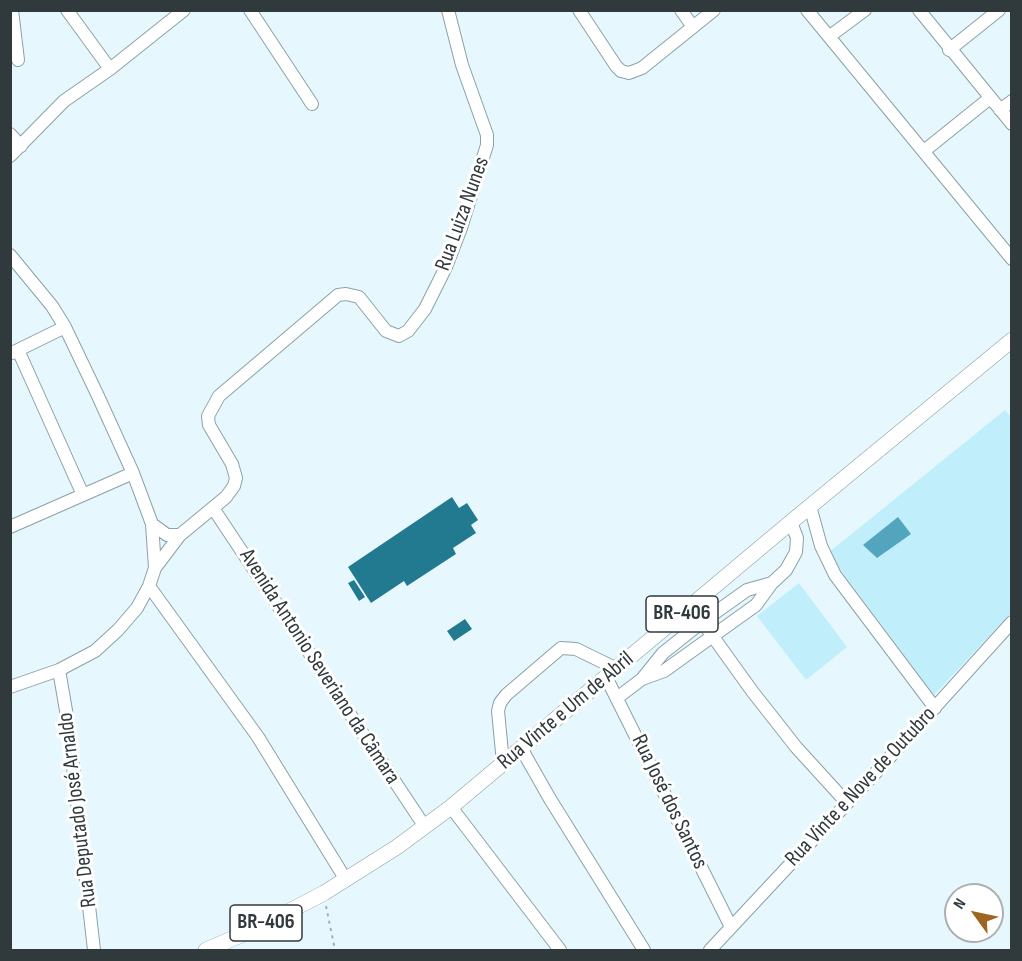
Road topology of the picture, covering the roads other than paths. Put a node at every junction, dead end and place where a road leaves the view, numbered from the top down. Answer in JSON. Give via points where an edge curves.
{"nodes":[{"id":1,"x":12,"y":10,"type":"edge"},
{"id":2,"x":67,"y":10,"type":"edge"},
{"id":3,"x":184,"y":10,"type":"edge"},
{"id":4,"x":250,"y":10,"type":"edge"},
{"id":5,"x":448,"y":10,"type":"edge"},
{"id":6,"x":579,"y":10,"type":"edge"},
{"id":7,"x":681,"y":10,"type":"edge"},
{"id":8,"x":714,"y":10,"type":"edge"},
{"id":9,"x":807,"y":10,"type":"edge"},
{"id":10,"x":865,"y":10,"type":"edge"},
{"id":11,"x":919,"y":10,"type":"edge"},
{"id":12,"x":999,"y":10,"type":"edge"},
{"id":13,"x":693,"y":27,"type":"junction"},
{"id":14,"x":830,"y":36,"type":"junction"},
{"id":15,"x":949,"y":50,"type":"junction"},
{"id":16,"x":18,"y":60,"type":"dead end"},
{"id":17,"x":110,"y":69,"type":"junction"},
{"id":18,"x":990,"y":98,"type":"junction"},
{"id":19,"x":1011,"y":101,"type":"edge"},
{"id":20,"x":312,"y":104,"type":"dead end"},
{"id":21,"x":1000,"y":110,"type":"junction"},
{"id":22,"x":1011,"y":124,"type":"edge"},
{"id":23,"x":10,"y":134,"type":"edge"},
{"id":24,"x":21,"y":146,"type":"junction"},
{"id":25,"x":924,"y":151,"type":"junction"},
{"id":26,"x":10,"y":156,"type":"edge"},
{"id":27,"x":10,"y":255,"type":"edge"},
{"id":28,"x":1011,"y":259,"type":"edge"},
{"id":29,"x":65,"y":327,"type":"junction"},
{"id":30,"x":1011,"y":340,"type":"edge"},
{"id":31,"x":14,"y":352,"type":"edge"},
{"id":32,"x":133,"y":473,"type":"junction"},
{"id":33,"x":82,"y":495,"type":"junction"},
{"id":34,"x":810,"y":506,"type":"junction"},
{"id":35,"x":213,"y":508,"type":"junction"},
{"id":36,"x":791,"y":522,"type":"junction"},
{"id":37,"x":152,"y":524,"type":"junction"},
{"id":38,"x":10,"y":528,"type":"edge"},
{"id":39,"x":180,"y":535,"type":"junction"},
{"id":40,"x":155,"y":568,"type":"junction"},
{"id":41,"x":772,"y":583,"type":"junction"},
{"id":42,"x":149,"y":586,"type":"junction"},
{"id":43,"x":691,"y":606,"type":"junction"},
{"id":44,"x":702,"y":622,"type":"junction"},
{"id":45,"x":1011,"y":622,"type":"edge"},
{"id":46,"x":713,"y":638,"type":"junction"},
{"id":47,"x":59,"y":670,"type":"junction"},
{"id":48,"x":611,"y":673,"type":"junction"},
{"id":49,"x":642,"y":679,"type":"junction"},
{"id":50,"x":10,"y":687,"type":"edge"},
{"id":51,"x":617,"y":698,"type":"junction"},
{"id":52,"x":935,"y":708,"type":"junction"},
{"id":53,"x":521,"y":748,"type":"junction"},
{"id":54,"x":503,"y":763,"type":"junction"},
{"id":55,"x":847,"y":803,"type":"junction"},
{"id":56,"x":451,"y":807,"type":"junction"},
{"id":57,"x":425,"y":827,"type":"junction"},
{"id":58,"x":346,"y":880,"type":"junction"},
{"id":59,"x":731,"y":927,"type":"junction"},
{"id":60,"x":94,"y":951,"type":"edge"},
{"id":61,"x":206,"y":951,"type":"edge"},
{"id":62,"x":560,"y":951,"type":"edge"},
{"id":63,"x":644,"y":951,"type":"edge"},
{"id":64,"x":710,"y":951,"type":"edge"}],
"edges":[{"from":1,"to":16,"type":"street"},
{"from":2,"to":17,"type":"street"},
{"from":3,"to":17,"type":"street"},
{"from":4,"to":20,"type":"street"},
{"from":5,"to":35,"type":"street","name":"Rua Luiza Nunes","via":[[488,145],[446,267],[425,309],[408,331],[399,336],[386,331],[359,297],[338,295],[219,396],[208,416],[209,424],[236,478],[226,497]]},
{"from":6,"to":13,"type":"street","via":[[616,66],[629,73],[642,68]]},
{"from":7,"to":13,"type":"street"},
{"from":8,"to":13,"type":"street"},
{"from":9,"to":14,"type":"street"},
{"from":10,"to":14,"type":"street"},
{"from":11,"to":15,"type":"street"},
{"from":12,"to":15,"type":"street"},
{"from":14,"to":25,"type":"street"},
{"from":15,"to":18,"type":"street"},
{"from":17,"to":24,"type":"street","via":[[64,101]]},
{"from":18,"to":21,"type":"street"},
{"from":18,"to":25,"type":"street"},
{"from":19,"to":21,"type":"street"},
{"from":21,"to":22,"type":"street"},
{"from":23,"to":24,"type":"street"},
{"from":24,"to":26,"type":"street"},
{"from":25,"to":28,"type":"street"},
{"from":27,"to":29,"type":"street"},
{"from":29,"to":31,"type":"street"},
{"from":29,"to":32,"type":"street"},
{"from":30,"to":34,"type":"main road","name":"Rua Vinte e Um de Abril","number":"BR-406"},
{"from":31,"to":33,"type":"street"},
{"from":32,"to":33,"type":"street"},
{"from":32,"to":37,"type":"street"},
{"from":33,"to":38,"type":"street"},
{"from":34,"to":36,"type":"main road","name":"Rua Vinte e Um de Abril","number":"BR-406"},
{"from":34,"to":52,"type":"street","via":[[821,546],[835,575]]},
{"from":35,"to":39,"type":"street"},
{"from":35,"to":57,"type":"street","name":"Avenida Antonio Severiano da Câmara"},
{"from":36,"to":41,"type":"street","via":[[796,552],[786,570]]},
{"from":36,"to":43,"type":"main road","name":"Rua Vinte e Um de Abril","number":"BR-406"},
{"from":37,"to":39,"type":"street","via":[[167,535]]},
{"from":37,"to":40,"type":"street"},
{"from":39,"to":40,"type":"street"},
{"from":40,"to":42,"type":"street"},
{"from":41,"to":44,"type":"street","via":[[747,590]]},
{"from":41,"to":46,"type":"street","via":[[756,605]]},
{"from":42,"to":47,"type":"street","via":[[137,608],[95,651]]},
{"from":42,"to":58,"type":"street","via":[[258,737]]},
{"from":43,"to":44,"type":"street"},
{"from":43,"to":48,"type":"main road","name":"Rua Vinte e Um de Abril","number":"BR-406"},
{"from":44,"to":46,"type":"street"},
{"from":44,"to":49,"type":"street","via":[[663,653]]},
{"from":45,"to":52,"type":"street","name":"Rua Vinte e Nove de Outubro"},
{"from":46,"to":49,"type":"street","via":[[664,671]]},
{"from":46,"to":55,"type":"street","via":[[796,747]]},
{"from":47,"to":50,"type":"street"},
{"from":47,"to":60,"type":"street","name":"Rua Deputado José Arnaldo"},
{"from":48,"to":51,"type":"street","name":"Rua José dos Santos"},
{"from":48,"to":53,"type":"main road","name":"Rua Vinte e Um de Abril","number":"BR-406"},
{"from":48,"to":54,"type":"street","via":[[569,648],[561,648],[500,704]]},
{"from":49,"to":51,"type":"street"},
{"from":51,"to":59,"type":"street","name":"Rua José dos Santos"},
{"from":52,"to":55,"type":"street","name":"Rua Vinte e Nove de Outubro"},
{"from":53,"to":54,"type":"main road","name":"Rua Vinte e Um de Abril","number":"BR-406"},
{"from":53,"to":63,"type":"street"},
{"from":54,"to":56,"type":"main road","name":"Rua Vinte e Um de Abril","number":"BR-406"},
{"from":55,"to":59,"type":"street","name":"Rua Vinte e Nove de Outubro"},
{"from":56,"to":57,"type":"main road","name":"Rua Vinte e Um de Abril","number":"BR-406"},
{"from":56,"to":62,"type":"street"},
{"from":57,"to":58,"type":"main road","name":"Rua Vinte e Um de Abril","number":"BR-406"},
{"from":58,"to":61,"type":"main road","name":"Rua Vinte e Um de Abril","number":"BR-406"},
{"from":59,"to":64,"type":"street","name":"Rua Vinte e Nove de Outubro"}]}
